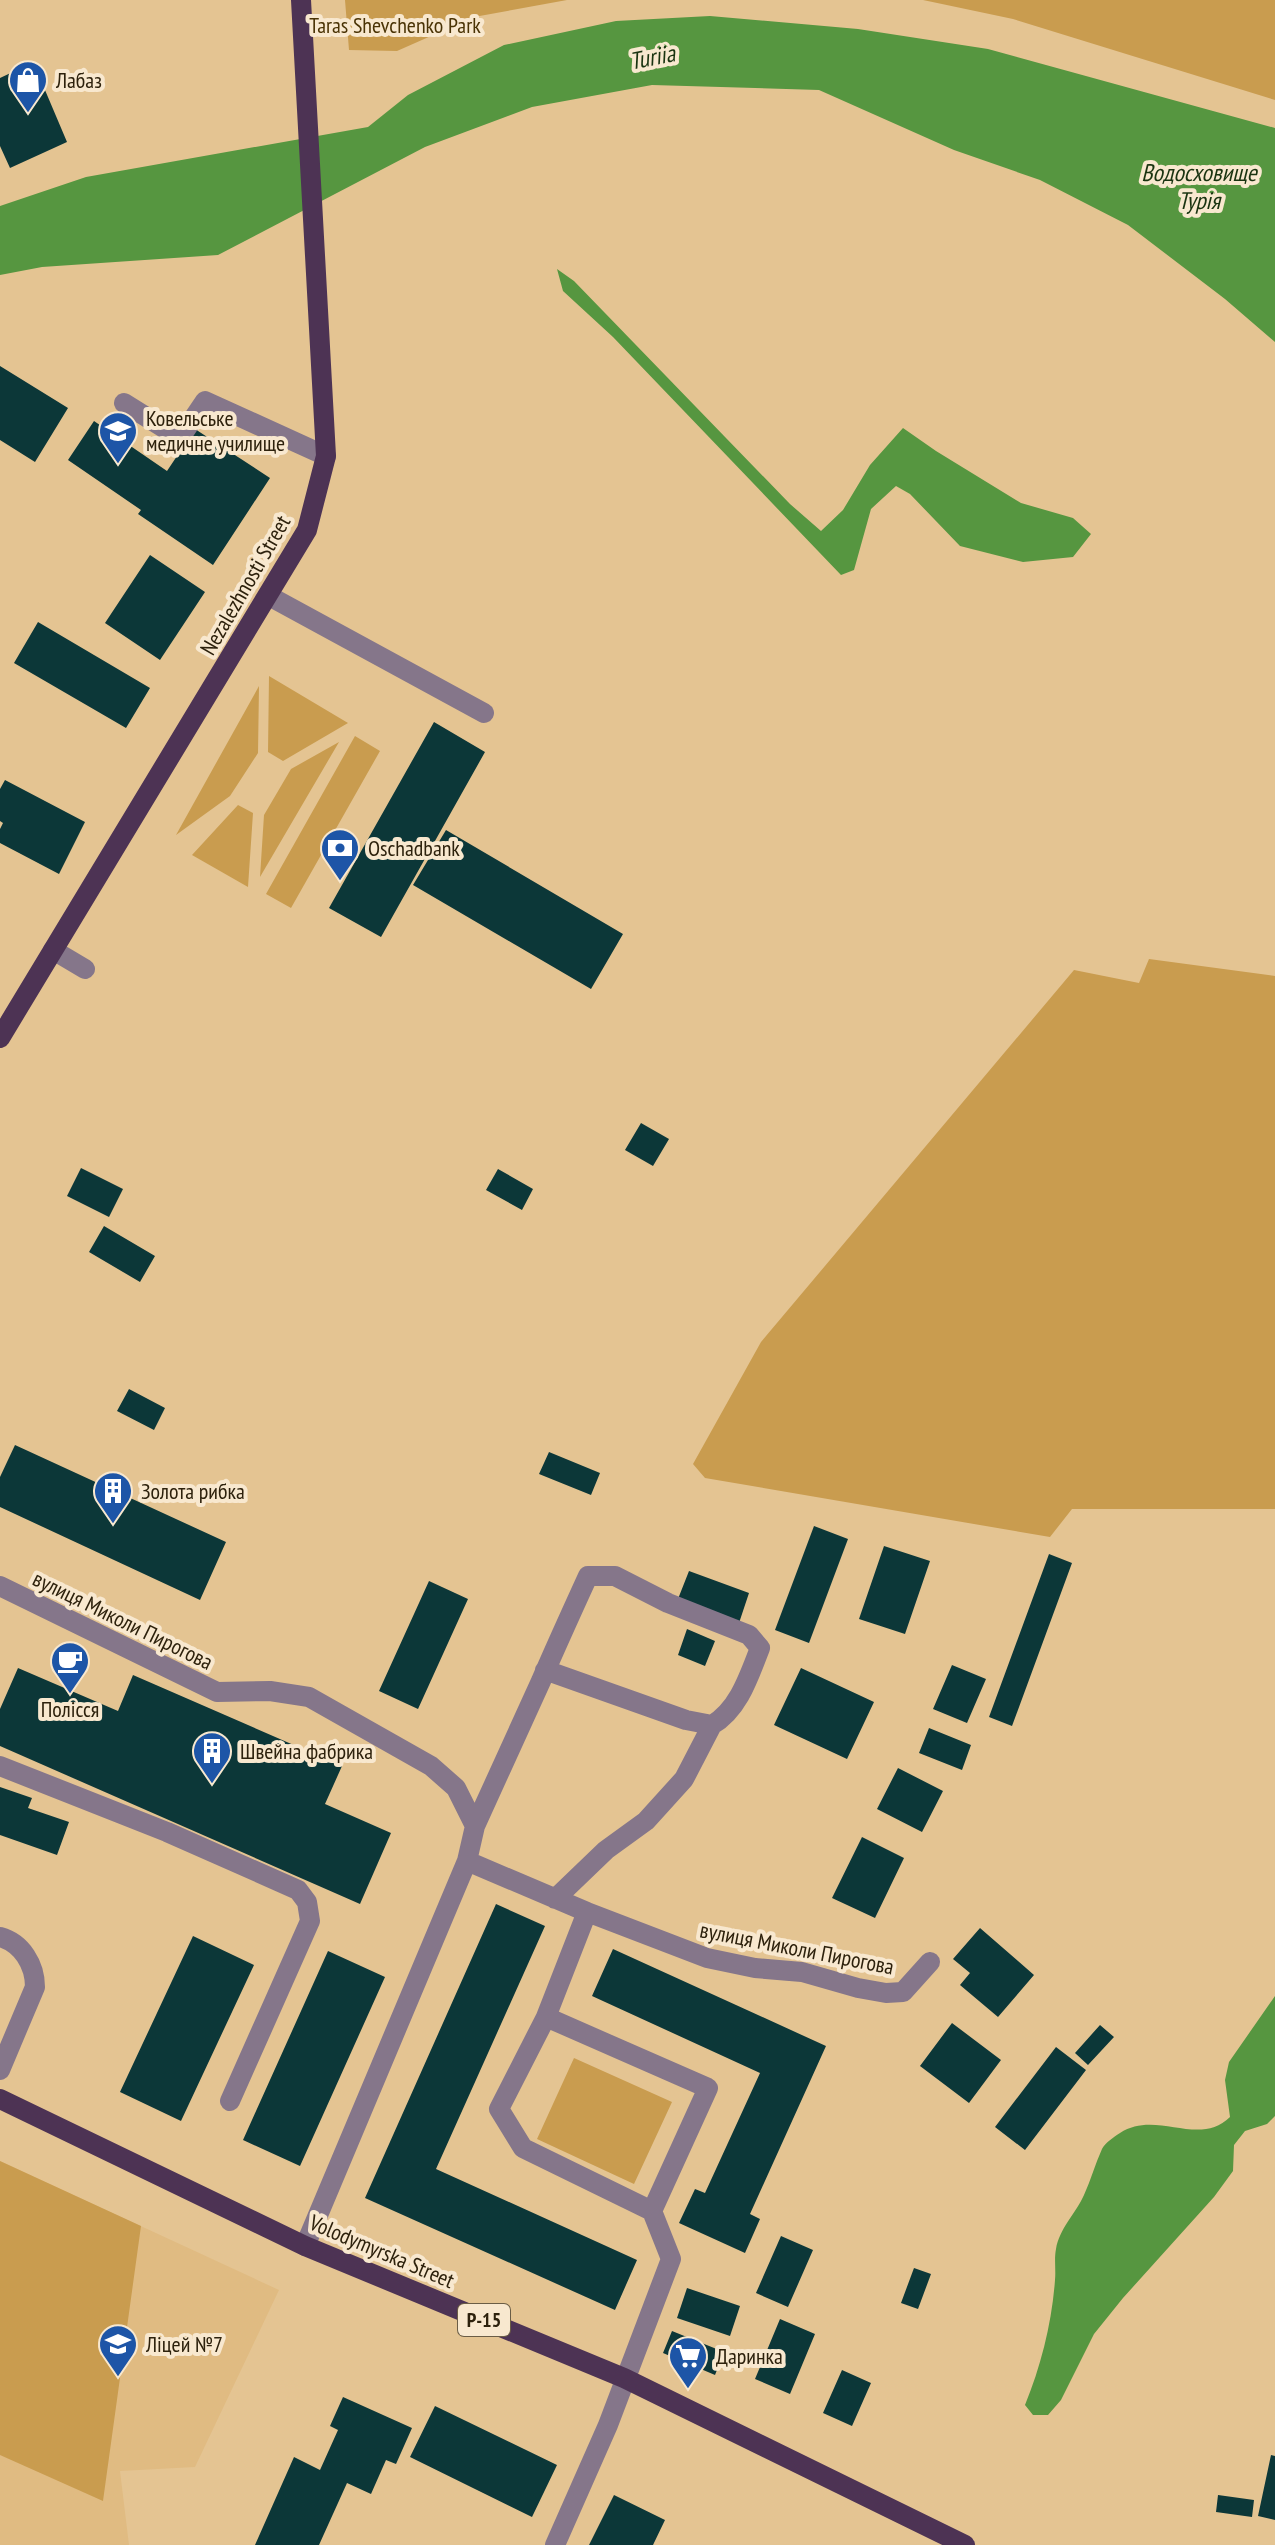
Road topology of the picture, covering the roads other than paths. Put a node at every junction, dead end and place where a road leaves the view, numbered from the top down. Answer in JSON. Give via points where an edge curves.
{"nodes":[{"id":1,"x":301,"y":0,"type":"edge"},
{"id":2,"x":124,"y":403,"type":"dead end"},
{"id":3,"x":326,"y":456,"type":"junction"},
{"id":4,"x":269,"y":596,"type":"junction"},
{"id":5,"x":484,"y":713,"type":"dead end"},
{"id":6,"x":53,"y":950,"type":"junction"},
{"id":7,"x":85,"y":969,"type":"dead end"},
{"id":8,"x":0,"y":1038,"type":"edge"},
{"id":9,"x":0,"y":1586,"type":"edge"},
{"id":10,"x":545,"y":1670,"type":"junction"},
{"id":11,"x":712,"y":1725,"type":"junction"},
{"id":12,"x":0,"y":1766,"type":"edge"},
{"id":13,"x":475,"y":1826,"type":"junction"},
{"id":14,"x":467,"y":1861,"type":"junction"},
{"id":15,"x":555,"y":1899,"type":"junction"},
{"id":16,"x":587,"y":1912,"type":"junction"},
{"id":17,"x":0,"y":1937,"type":"edge"},
{"id":18,"x":930,"y":1962,"type":"dead end"},
{"id":19,"x":546,"y":2017,"type":"junction"},
{"id":20,"x":0,"y":2070,"type":"edge"},
{"id":21,"x":0,"y":2099,"type":"edge"},
{"id":22,"x":230,"y":2101,"type":"dead end"},
{"id":23,"x":652,"y":2211,"type":"junction"},
{"id":24,"x":305,"y":2246,"type":"junction"},
{"id":25,"x":624,"y":2378,"type":"junction"},
{"id":26,"x":555,"y":2545,"type":"edge"},
{"id":27,"x":965,"y":2545,"type":"edge"}],
"edges":[{"from":1,"to":3,"type":"main road","name":"Nezalezhnosti Street"},
{"from":2,"to":3,"type":"street","via":[[180,438],[205,401]]},
{"from":3,"to":4,"type":"main road","name":"Nezalezhnosti Street","via":[[307,530]]},
{"from":4,"to":5,"type":"street"},
{"from":4,"to":6,"type":"main road","name":"Nezalezhnosti Street"},
{"from":6,"to":7,"type":"street"},
{"from":6,"to":8,"type":"main road","name":"Nezalezhnosti Street"},
{"from":9,"to":13,"type":"street","name":"вулиця Миколи Пирогова","via":[[217,1692],[309,1697],[431,1766],[456,1788]]},
{"from":10,"to":11,"type":"street"},
{"from":10,"to":11,"type":"street","via":[[588,1576],[615,1576],[749,1635],[760,1648],[727,1716]]},
{"from":10,"to":13,"type":"street"},
{"from":11,"to":15,"type":"street","via":[[684,1779],[646,1821],[606,1850]]},
{"from":12,"to":22,"type":"street","via":[[182,1838],[298,1890],[307,1902],[310,1921]]},
{"from":13,"to":14,"type":"street"},
{"from":14,"to":15,"type":"street","name":"вулиця Миколи Пирогова"},
{"from":14,"to":24,"type":"street"},
{"from":15,"to":16,"type":"street","name":"вулиця Миколи Пирогова"},
{"from":16,"to":18,"type":"street","name":"вулиця Миколи Пирогова","via":[[707,1958],[802,1972],[886,1993],[903,1992]]},
{"from":16,"to":19,"type":"street"},
{"from":17,"to":20,"type":"street","via":[[11,1940],[28,1958],[35,1987]]},
{"from":19,"to":23,"type":"street","via":[[499,2109],[523,2148]]},
{"from":19,"to":23,"type":"street","via":[[708,2088]]},
{"from":21,"to":24,"type":"main road","name":"Volodymyrska Street","number":"Р-15"},
{"from":23,"to":25,"type":"street","via":[[671,2259]]},
{"from":24,"to":25,"type":"main road","name":"Volodymyrska Street","number":"Р-15"},
{"from":25,"to":26,"type":"street"},
{"from":25,"to":27,"type":"main road","name":"Volodymyrska Street","number":"Р-15"}]}
